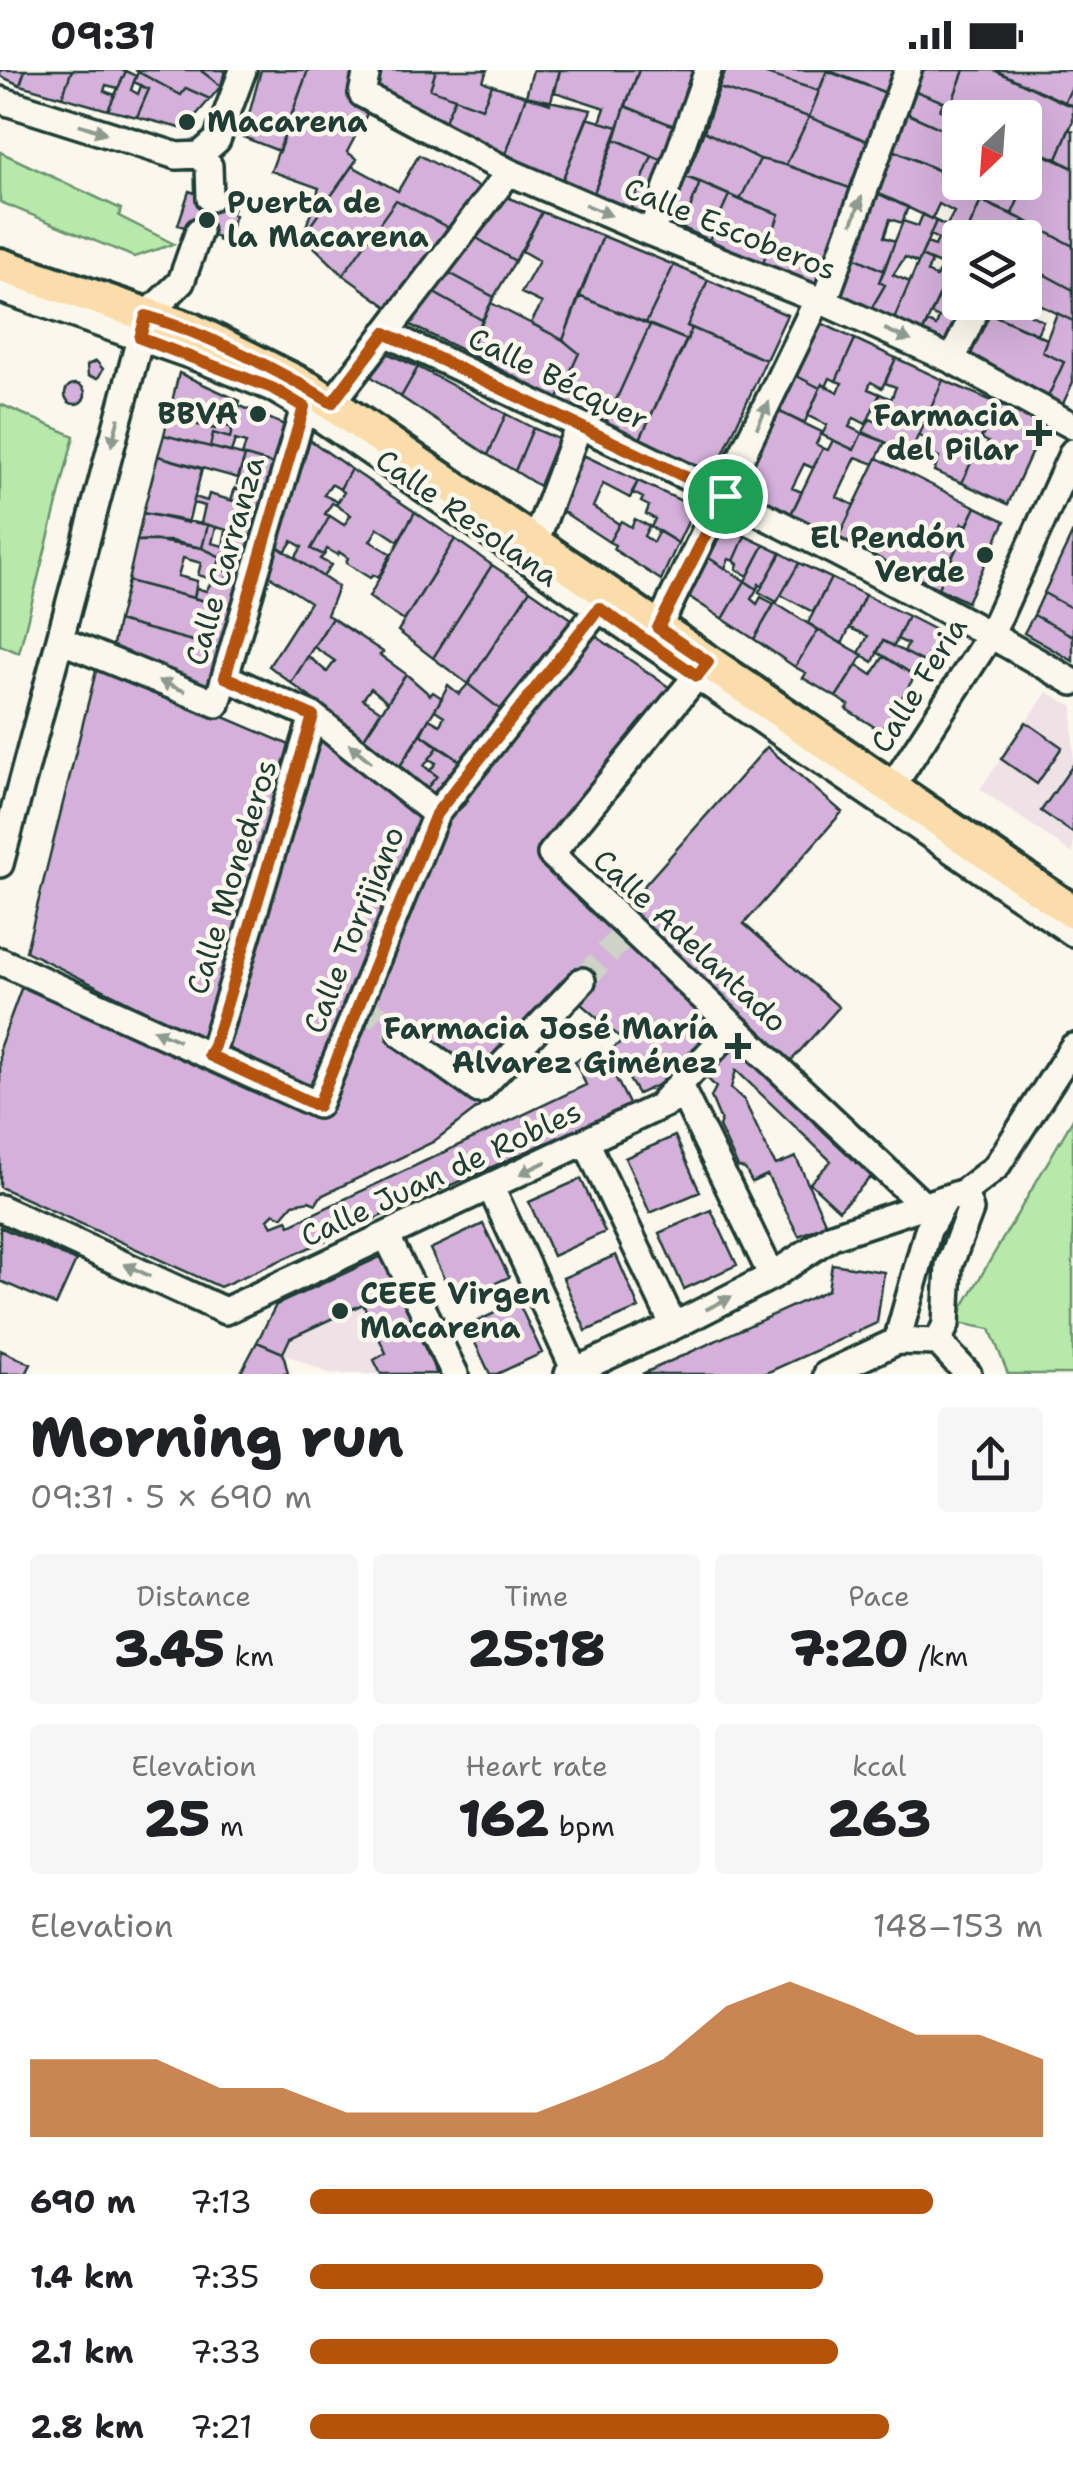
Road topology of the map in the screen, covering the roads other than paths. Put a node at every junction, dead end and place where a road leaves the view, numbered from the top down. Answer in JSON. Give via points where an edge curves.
{"nodes":[{"id":1,"x":243,"y":70,"type":"edge"},
{"id":2,"x":708,"y":70,"type":"edge"},
{"id":3,"x":908,"y":70,"type":"edge"},
{"id":4,"x":364,"y":82,"type":"edge"},
{"id":5,"x":0,"y":100,"type":"edge"},
{"id":6,"x":200,"y":155,"type":"junction"},
{"id":7,"x":508,"y":172,"type":"junction"},
{"id":8,"x":210,"y":198,"type":"dead end"},
{"id":9,"x":199,"y":231,"type":"dead end"},
{"id":10,"x":651,"y":233,"type":"junction"},
{"id":11,"x":0,"y":265,"type":"edge"},
{"id":12,"x":0,"y":288,"type":"edge"},
{"id":13,"x":821,"y":301,"type":"junction"},
{"id":14,"x":971,"y":320,"type":"edge"},
{"id":15,"x":143,"y":327,"type":"junction"},
{"id":16,"x":385,"y":333,"type":"junction"},
{"id":17,"x":952,"y":360,"type":"junction"},
{"id":18,"x":315,"y":400,"type":"junction"},
{"id":19,"x":579,"y":425,"type":"junction"},
{"id":20,"x":1073,"y":426,"type":"edge"},
{"id":21,"x":1073,"y":452,"type":"edge"},
{"id":22,"x":725,"y":496,"type":"junction"},
{"id":23,"x":534,"y":544,"type":"junction"},
{"id":24,"x":604,"y":602,"type":"junction"},
{"id":25,"x":658,"y":628,"type":"junction"},
{"id":26,"x":992,"y":634,"type":"junction"},
{"id":27,"x":60,"y":640,"type":"junction"},
{"id":28,"x":703,"y":669,"type":"junction"},
{"id":29,"x":225,"y":677,"type":"junction"},
{"id":30,"x":1073,"y":682,"type":"edge"},
{"id":31,"x":313,"y":716,"type":"junction"},
{"id":32,"x":892,"y":787,"type":"junction"},
{"id":33,"x":436,"y":814,"type":"junction"},
{"id":34,"x":0,"y":864,"type":"edge"},
{"id":35,"x":1073,"y":912,"type":"edge"},
{"id":36,"x":1073,"y":933,"type":"edge"},
{"id":37,"x":0,"y":961,"type":"edge"},
{"id":38,"x":582,"y":981,"type":"tunnel mouth"},
{"id":39,"x":734,"y":1026,"type":"junction"},
{"id":40,"x":401,"y":1034,"type":"tunnel mouth"},
{"id":41,"x":1073,"y":1047,"type":"edge"},
{"id":42,"x":209,"y":1055,"type":"junction"},
{"id":43,"x":657,"y":1109,"type":"junction"},
{"id":44,"x":586,"y":1142,"type":"junction"},
{"id":45,"x":491,"y":1188,"type":"junction"},
{"id":46,"x":944,"y":1198,"type":"junction"},
{"id":47,"x":0,"y":1208,"type":"edge"},
{"id":48,"x":387,"y":1237,"type":"junction"},
{"id":49,"x":772,"y":1276,"type":"junction"},
{"id":50,"x":674,"y":1326,"type":"junction"},
{"id":51,"x":897,"y":1340,"type":"junction"},
{"id":52,"x":938,"y":1342,"type":"junction"},
{"id":53,"x":571,"y":1373,"type":"edge"},
{"id":54,"x":455,"y":1374,"type":"edge"},
{"id":55,"x":826,"y":1374,"type":"edge"},
{"id":56,"x":968,"y":1374,"type":"edge"}],
"edges":[{"from":1,"to":6,"type":"street","via":[[216,140]]},
{"from":2,"to":10,"type":"street"},
{"from":13,"to":3,"type":"street","one_way":true},
{"from":4,"to":7,"type":"street","name":"Calle Escoberos"},
{"from":5,"to":6,"type":"street","one_way":true,"via":[[177,156]]},
{"from":6,"to":8,"type":"street","via":[[209,166]]},
{"from":7,"to":10,"type":"street","name":"Calle Escoberos","one_way":true},
{"from":7,"to":16,"type":"street"},
{"from":9,"to":15,"type":"street","via":[[181,282]]},
{"from":10,"to":13,"type":"street","name":"Calle Escoberos"},
{"from":11,"to":15,"type":"main road","name":"Calle Resolana"},
{"from":12,"to":15,"type":"street"},
{"from":13,"to":17,"type":"street","name":"Calle Escoberos","one_way":true},
{"from":22,"to":13,"type":"street","one_way":true},
{"from":14,"to":17,"type":"street"},
{"from":15,"to":18,"type":"main road","name":"Calle Resolana","via":[[192,330],[271,367]]},
{"from":15,"to":27,"type":"street","one_way":true},
{"from":16,"to":18,"type":"street"},
{"from":16,"to":19,"type":"street","name":"Calle Bécquer"},
{"from":17,"to":20,"type":"street","name":"Calle Escoberos"},
{"from":18,"to":23,"type":"main road","name":"Calle Resolana"},
{"from":18,"to":24,"type":"street","name":"Calle Resolana"},
{"from":18,"to":29,"type":"street","name":"Calle Carranza"},
{"from":19,"to":22,"type":"street","name":"Calle Bécquer"},
{"from":19,"to":23,"type":"street"},
{"from":21,"to":26,"type":"street","name":"Calle Feria"},
{"from":22,"to":25,"type":"street"},
{"from":22,"to":26,"type":"street","name":"Calle Bécquer"},
{"from":23,"to":24,"type":"main road","name":"Calle Resolana"},
{"from":24,"to":25,"type":"main road","name":"Calle Resolana"},
{"from":24,"to":28,"type":"street","name":"Calle Resolana"},
{"from":24,"to":33,"type":"street","name":"Calle Torrijiano"},
{"from":25,"to":28,"type":"main road","name":"Calle Resolana"},
{"from":26,"to":30,"type":"street","name":"Calle Bécquer"},
{"from":26,"to":32,"type":"street","name":"Calle Feria"},
{"from":29,"to":27,"type":"street","name":"Calle Carranza","one_way":true,"via":[[217,704]]},
{"from":27,"to":34,"type":"street"},
{"from":28,"to":32,"type":"main road","name":"Calle Resolana"},
{"from":28,"to":36,"type":"street","name":"Calle Resolana"},
{"from":28,"to":39,"type":"street","name":"Calle Adelantado","via":[[551,854]]},
{"from":29,"to":31,"type":"street"},
{"from":33,"to":31,"type":"street","one_way":true},
{"from":31,"to":42,"type":"street","name":"Calle Monederos"},
{"from":32,"to":35,"type":"main road","name":"Calle Resolana"},
{"from":33,"to":42,"type":"street","name":"Calle Torrijiano","via":[[318,1106]]},
{"from":42,"to":37,"type":"street","one_way":true},
{"from":38,"to":40,"type":"street","via":[[480,1090]]},
{"from":39,"to":43,"type":"street"},
{"from":39,"to":46,"type":"street","name":"Calle Adelantado"},
{"from":41,"to":46,"type":"street","via":[[996,1167]]},
{"from":43,"to":44,"type":"street","name":"Calle Juan de Robles"},
{"from":43,"to":49,"type":"street","name":"Calle Juan de Robles","via":[[684,1095]]},
{"from":44,"to":45,"type":"street","name":"Calle Juan de Robles","one_way":true},
{"from":44,"to":50,"type":"street"},
{"from":45,"to":48,"type":"street","name":"Calle Juan de Robles"},
{"from":45,"to":53,"type":"street"},
{"from":46,"to":49,"type":"street","via":[[832,1236]]},
{"from":46,"to":51,"type":"street","via":[[928,1230]]},
{"from":46,"to":52,"type":"street","via":[[970,1210],[949,1266],[946,1324]]},
{"from":48,"to":47,"type":"street","name":"Calle Juan de Robles","one_way":true,"via":[[225,1311]]},
{"from":48,"to":54,"type":"street"},
{"from":50,"to":49,"type":"street","one_way":true},
{"from":50,"to":53,"type":"street"},
{"from":51,"to":52,"type":"street"},
{"from":51,"to":55,"type":"street"},
{"from":52,"to":56,"type":"street"}]}
